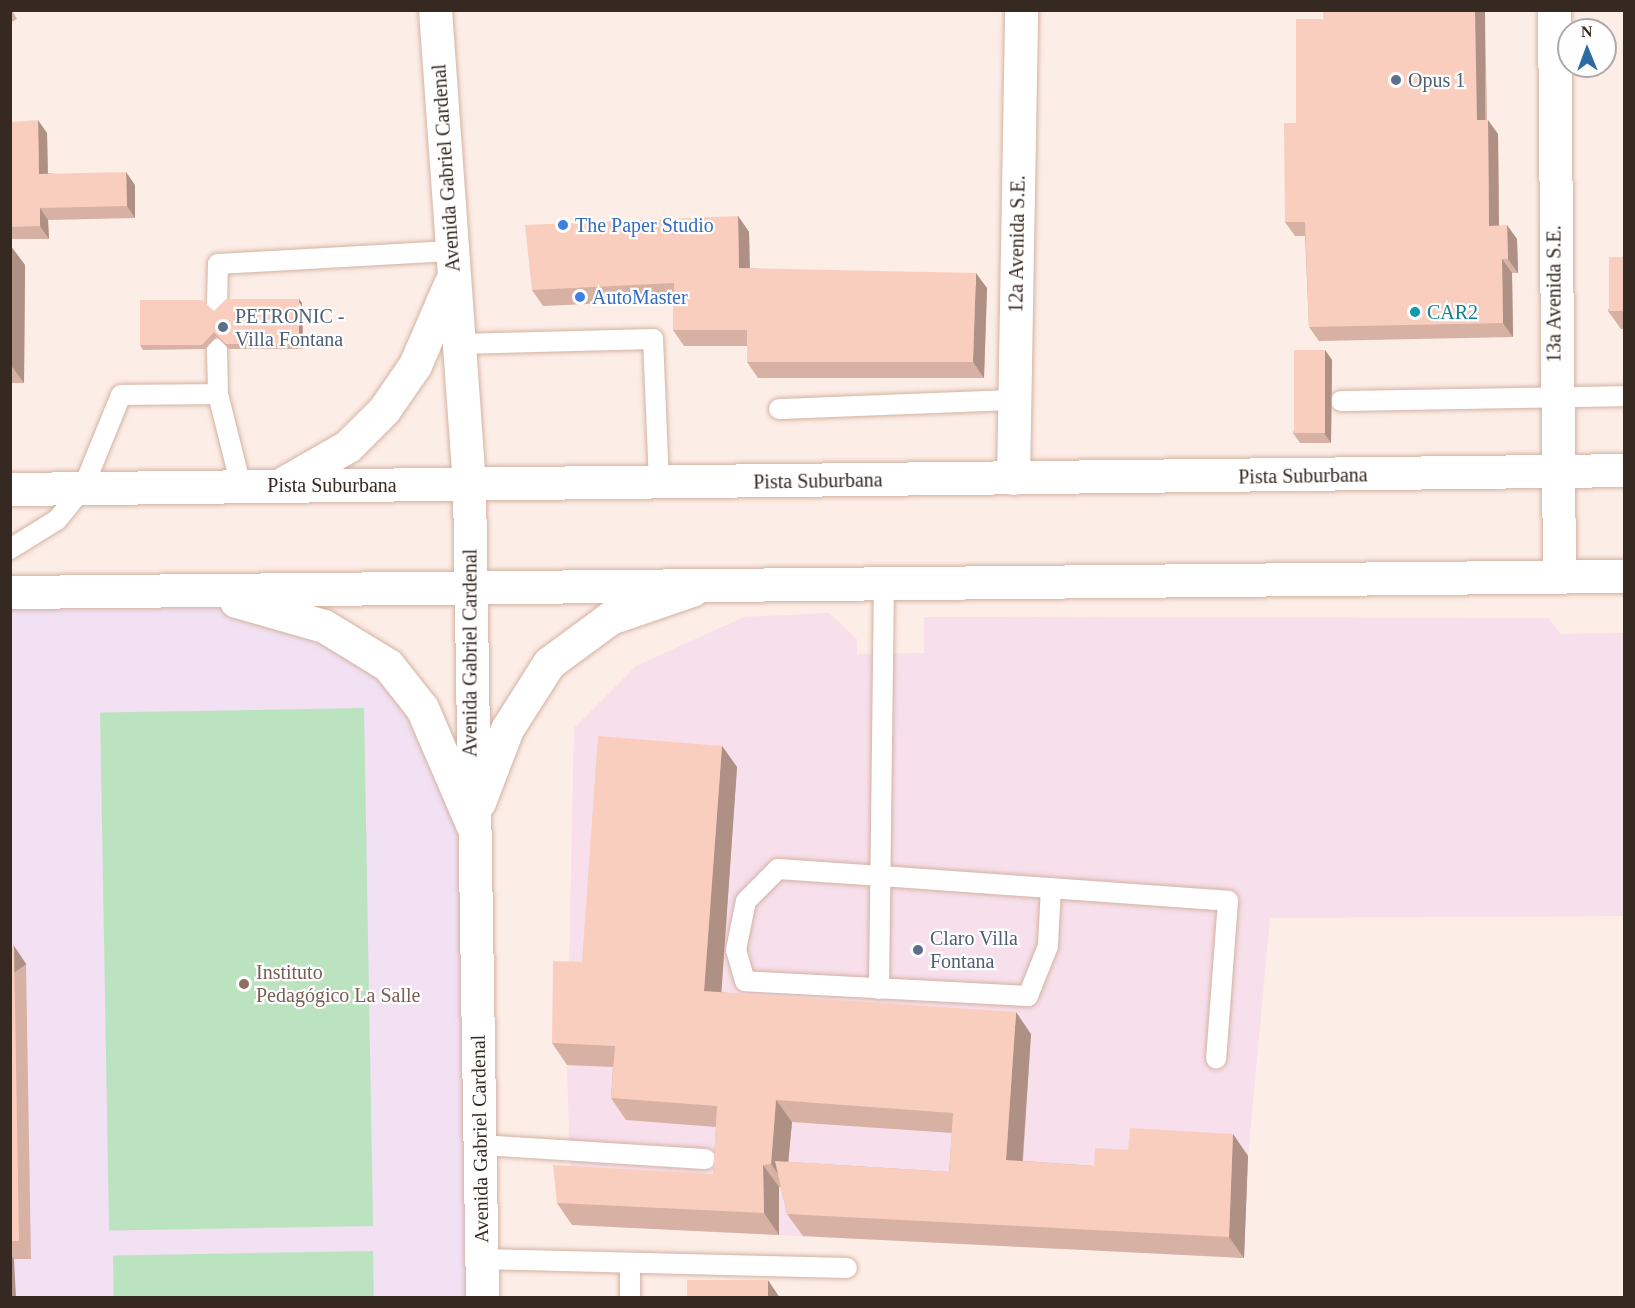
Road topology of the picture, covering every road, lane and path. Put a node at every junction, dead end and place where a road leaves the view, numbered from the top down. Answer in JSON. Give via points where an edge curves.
{"nodes":[{"id":1,"x":435,"y":10,"type":"edge"},
{"id":2,"x":1021,"y":10,"type":"edge"},
{"id":3,"x":1554,"y":10,"type":"edge"},
{"id":4,"x":452,"y":263,"type":"junction"},
{"id":5,"x":217,"y":304,"type":"edge"},
{"id":6,"x":459,"y":344,"type":"junction"},
{"id":7,"x":217,"y":349,"type":"dead end"},
{"id":8,"x":218,"y":393,"type":"junction"},
{"id":9,"x":1624,"y":396,"type":"edge"},
{"id":10,"x":1554,"y":397,"type":"junction"},
{"id":11,"x":1014,"y":400,"type":"junction"},
{"id":12,"x":1341,"y":401,"type":"dead end"},
{"id":13,"x":779,"y":409,"type":"dead end"},
{"id":14,"x":1624,"y":470,"type":"edge"},
{"id":15,"x":1554,"y":471,"type":"junction"},
{"id":16,"x":1013,"y":478,"type":"junction"},
{"id":17,"x":659,"y":483,"type":"junction"},
{"id":18,"x":280,"y":485,"type":"junction"},
{"id":19,"x":241,"y":486,"type":"junction"},
{"id":20,"x":469,"y":486,"type":"junction"},
{"id":21,"x":83,"y":488,"type":"junction"},
{"id":22,"x":10,"y":489,"type":"edge"},
{"id":23,"x":10,"y":549,"type":"edge"},
{"id":24,"x":1624,"y":576,"type":"edge"},
{"id":25,"x":1559,"y":577,"type":"junction"},
{"id":26,"x":884,"y":583,"type":"junction"},
{"id":27,"x":723,"y":584,"type":"junction"},
{"id":28,"x":470,"y":586,"type":"junction"},
{"id":29,"x":158,"y":589,"type":"junction"},
{"id":30,"x":10,"y":592,"type":"edge"},
{"id":31,"x":472,"y":824,"type":"junction"},
{"id":32,"x":881,"y":876,"type":"junction"},
{"id":33,"x":1051,"y":888,"type":"junction"},
{"id":34,"x":879,"y":990,"type":"junction"},
{"id":35,"x":1216,"y":1059,"type":"dead end"},
{"id":36,"x":482,"y":1145,"type":"junction"},
{"id":37,"x":706,"y":1159,"type":"dead end"},
{"id":38,"x":482,"y":1259,"type":"junction"},
{"id":39,"x":630,"y":1263,"type":"junction"},
{"id":40,"x":848,"y":1268,"type":"dead end"},
{"id":41,"x":482,"y":1298,"type":"edge"},
{"id":42,"x":630,"y":1298,"type":"edge"}],
"edges":[{"from":1,"to":4,"type":"main road","name":"Avenida Gabriel Cardenal"},
{"from":2,"to":11,"type":"main road","name":"12a Avenida S.E."},
{"from":3,"to":10,"type":"main road","name":"13a Avenida S.E."},
{"from":4,"to":5,"type":"lane","via":[[218,264]]},
{"from":4,"to":6,"type":"main road","name":"Avenida Gabriel Cardenal"},
{"from":4,"to":18,"type":"main road","via":[[428,341],[384,410],[348,446]]},
{"from":6,"to":17,"type":"lane","via":[[653,339]]},
{"from":6,"to":20,"type":"main road","name":"Avenida Gabriel Cardenal"},
{"from":7,"to":8,"type":"lane"},
{"from":8,"to":19,"type":"lane"},
{"from":8,"to":21,"type":"lane","via":[[121,395]]},
{"from":9,"to":10,"type":"lane"},
{"from":10,"to":12,"type":"lane"},
{"from":10,"to":15,"type":"main road","name":"13a Avenida S.E."},
{"from":11,"to":13,"type":"lane"},
{"from":11,"to":16,"type":"main road","name":"12a Avenida S.E."},
{"from":14,"to":15,"type":"main road","name":"Pista Suburbana"},
{"from":15,"to":16,"type":"main road","name":"Pista Suburbana"},
{"from":15,"to":25,"type":"main road","name":"13a Avenida S.E."},
{"from":16,"to":17,"type":"main road","name":"Pista Suburbana"},
{"from":17,"to":20,"type":"main road","name":"Pista Suburbana"},
{"from":18,"to":19,"type":"main road","name":"Pista Suburbana"},
{"from":18,"to":20,"type":"main road","name":"Pista Suburbana"},
{"from":19,"to":21,"type":"main road","name":"Pista Suburbana"},
{"from":20,"to":28,"type":"main road","name":"Avenida Gabriel Cardenal"},
{"from":21,"to":22,"type":"main road","name":"Pista Suburbana"},
{"from":21,"to":23,"type":"lane","via":[[57,520]]},
{"from":24,"to":25,"type":"main road"},
{"from":25,"to":26,"type":"main road"},
{"from":26,"to":27,"type":"main road"},
{"from":26,"to":32,"type":"lane"},
{"from":27,"to":28,"type":"main road"},
{"from":27,"to":31,"type":"main road","via":[[630,609],[568,644],[521,701]]},
{"from":28,"to":29,"type":"main road"},
{"from":28,"to":31,"type":"main road","name":"Avenida Gabriel Cardenal"},
{"from":29,"to":30,"type":"main road"},
{"from":29,"to":31,"type":"main road","via":[[292,614],[370,650],[423,708]]},
{"from":31,"to":36,"type":"main road","name":"Avenida Gabriel Cardenal"},
{"from":32,"to":33,"type":"lane"},
{"from":32,"to":34,"type":"lane"},
{"from":32,"to":34,"type":"lane","via":[[778,869],[746,901],[736,950],[745,981]]},
{"from":33,"to":34,"type":"lane","via":[[1048,946],[1028,996]]},
{"from":33,"to":35,"type":"lane","via":[[1228,901]]},
{"from":36,"to":37,"type":"lane"},
{"from":36,"to":38,"type":"main road","name":"Avenida Gabriel Cardenal"},
{"from":38,"to":39,"type":"lane"},
{"from":38,"to":41,"type":"main road","name":"Avenida Gabriel Cardenal"},
{"from":39,"to":40,"type":"lane"},
{"from":39,"to":42,"type":"lane"}]}
